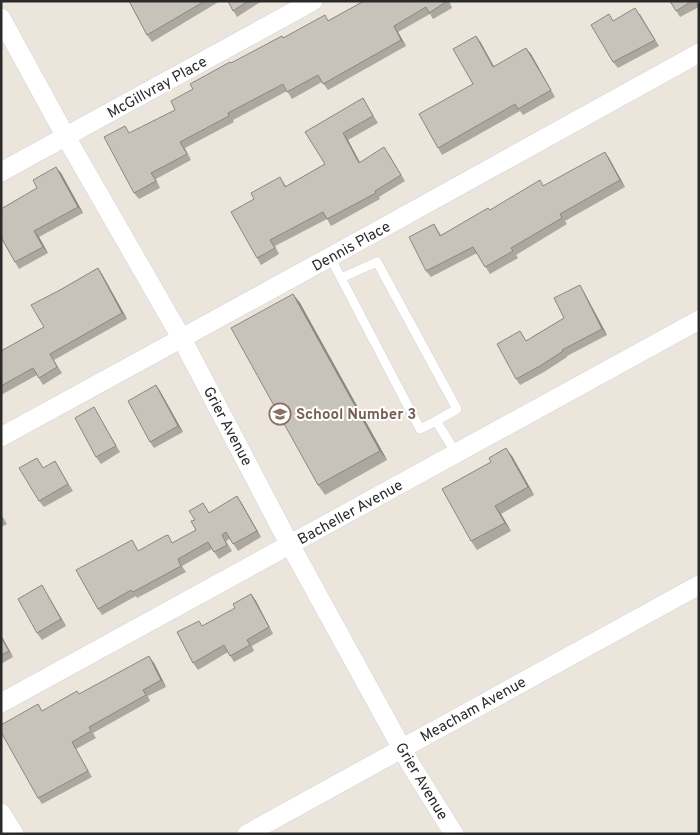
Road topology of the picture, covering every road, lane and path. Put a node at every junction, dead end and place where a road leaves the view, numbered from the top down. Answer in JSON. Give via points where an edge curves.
{"nodes":[{"id":1,"x":313,"y":1,"type":"edge"},
{"id":2,"x":1,"y":18,"type":"edge"},
{"id":3,"x":699,"y":53,"type":"edge"},
{"id":4,"x":66,"y":137,"type":"junction"},
{"id":5,"x":1,"y":172,"type":"edge"},
{"id":6,"x":330,"y":257,"type":"junction"},
{"id":7,"x":341,"y":278,"type":"junction"},
{"id":8,"x":699,"y":320,"type":"edge"},
{"id":9,"x":182,"y":339,"type":"junction"},
{"id":10,"x":436,"y":421,"type":"junction"},
{"id":11,"x":1,"y":437,"type":"edge"},
{"id":12,"x":456,"y":453,"type":"junction"},
{"id":13,"x":290,"y":545,"type":"junction"},
{"id":14,"x":699,"y":585,"type":"edge"},
{"id":15,"x":1,"y":703,"type":"edge"},
{"id":16,"x":402,"y":748,"type":"junction"},
{"id":17,"x":1,"y":813,"type":"edge"},
{"id":18,"x":14,"y":834,"type":"edge"},
{"id":19,"x":247,"y":834,"type":"edge"},
{"id":20,"x":454,"y":834,"type":"edge"}],
"edges":[{"from":1,"to":4,"type":"street","name":"McGillvray Place"},
{"from":2,"to":4,"type":"street","name":"Grier Avenue"},
{"from":3,"to":6,"type":"street","name":"Dennis Place"},
{"from":4,"to":5,"type":"street","name":"McGillvray Place"},
{"from":4,"to":9,"type":"street","name":"Grier Avenue"},
{"from":6,"to":7,"type":"lane"},
{"from":6,"to":9,"type":"street","name":"Dennis Place"},
{"from":7,"to":10,"type":"lane","via":[[420,429]]},
{"from":7,"to":10,"type":"lane","via":[[377,262],[457,409]]},
{"from":8,"to":12,"type":"street","name":"Bacheller Avenue"},
{"from":9,"to":11,"type":"street","name":"Dennis Place"},
{"from":9,"to":13,"type":"street","name":"Grier Avenue"},
{"from":10,"to":12,"type":"lane"},
{"from":12,"to":13,"type":"street","name":"Bacheller Avenue"},
{"from":13,"to":15,"type":"street","name":"Bacheller Avenue"},
{"from":13,"to":16,"type":"street","name":"Grier Avenue"},
{"from":14,"to":16,"type":"street","name":"Meacham Avenue"},
{"from":16,"to":19,"type":"street","name":"Meacham Avenue"},
{"from":16,"to":20,"type":"street","name":"Grier Avenue"},
{"from":17,"to":18,"type":"street"}]}
